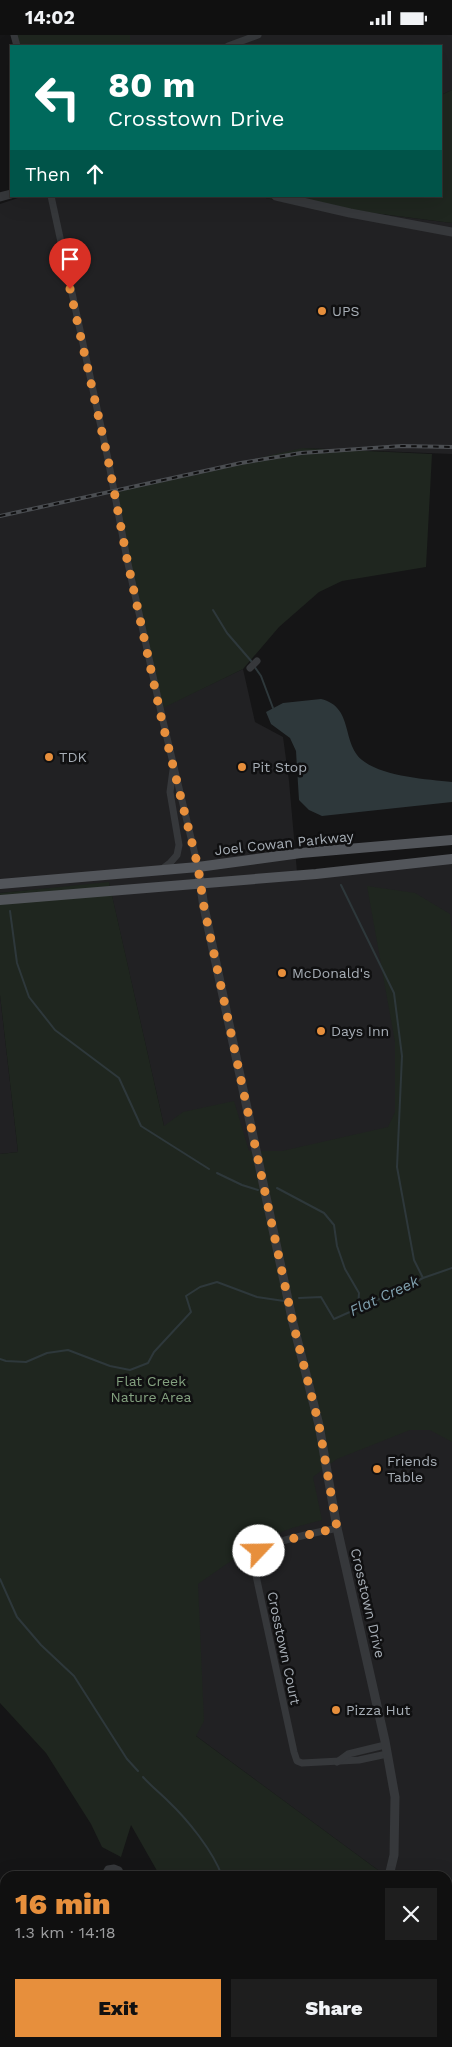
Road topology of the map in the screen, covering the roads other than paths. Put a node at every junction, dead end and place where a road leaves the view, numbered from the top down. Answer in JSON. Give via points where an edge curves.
{"nodes":[{"id":1,"x":258,"y":35,"type":"edge"},
{"id":2,"x":231,"y":45,"type":"edge"},
{"id":3,"x":51,"y":197,"type":"edge"},
{"id":4,"x":280,"y":197,"type":"edge"},
{"id":5,"x":452,"y":232,"type":"edge"},
{"id":6,"x":257,"y":661,"type":"dead end"},
{"id":7,"x":250,"y":668,"type":"dead end"},
{"id":8,"x":173,"y":765,"type":"junction"},
{"id":9,"x":452,"y":840,"type":"edge"},
{"id":10,"x":452,"y":859,"type":"edge"},
{"id":11,"x":198,"y":867,"type":"junction"},
{"id":12,"x":160,"y":870,"type":"junction"},
{"id":13,"x":200,"y":883,"type":"junction"},
{"id":14,"x":0,"y":884,"type":"edge"},
{"id":15,"x":0,"y":900,"type":"edge"},
{"id":16,"x":337,"y":1528,"type":"junction"},
{"id":17,"x":385,"y":1745,"type":"junction"},
{"id":18,"x":387,"y":1754,"type":"junction"},
{"id":19,"x":337,"y":1762,"type":"junction"},
{"id":20,"x":107,"y":1871,"type":"edge"},
{"id":21,"x":120,"y":1871,"type":"edge"},
{"id":22,"x":390,"y":1871,"type":"edge"}],
"edges":[{"from":1,"to":2,"type":"street"},
{"from":3,"to":8,"type":"street"},
{"from":4,"to":5,"type":"street"},
{"from":6,"to":7,"type":"street"},
{"from":8,"to":11,"type":"street"},
{"from":8,"to":12,"type":"street","via":[[170,791],[179,845],[177,855]]},
{"from":9,"to":11,"type":"main road","name":"Joel Cowan Parkway","via":[[301,853]]},
{"from":10,"to":13,"type":"main road"},
{"from":11,"to":12,"type":"main road","name":"Joel Cowan Parkway"},
{"from":11,"to":13,"type":"street","name":"Crosstown Drive"},
{"from":12,"to":14,"type":"main road","name":"Joel Cowan Parkway"},
{"from":13,"to":15,"type":"main road"},
{"from":13,"to":16,"type":"street","name":"Crosstown Drive","via":[[293,1323],[319,1425]]},
{"from":16,"to":17,"type":"street","name":"Crosstown Drive"},
{"from":16,"to":19,"type":"street","name":"Crosstown Court","via":[[270,1544],[259,1551],[255,1571],[298,1761]]},
{"from":17,"to":18,"type":"street","name":"Crosstown Drive"},
{"from":17,"to":19,"type":"street","name":"Crosstown Court","via":[[348,1753]]},
{"from":18,"to":19,"type":"street","name":"Crosstown Court"},
{"from":18,"to":22,"type":"street","name":"Crosstown Drive","via":[[396,1820]]},
{"from":20,"to":21,"type":"street","via":[[114,1867]]}]}
